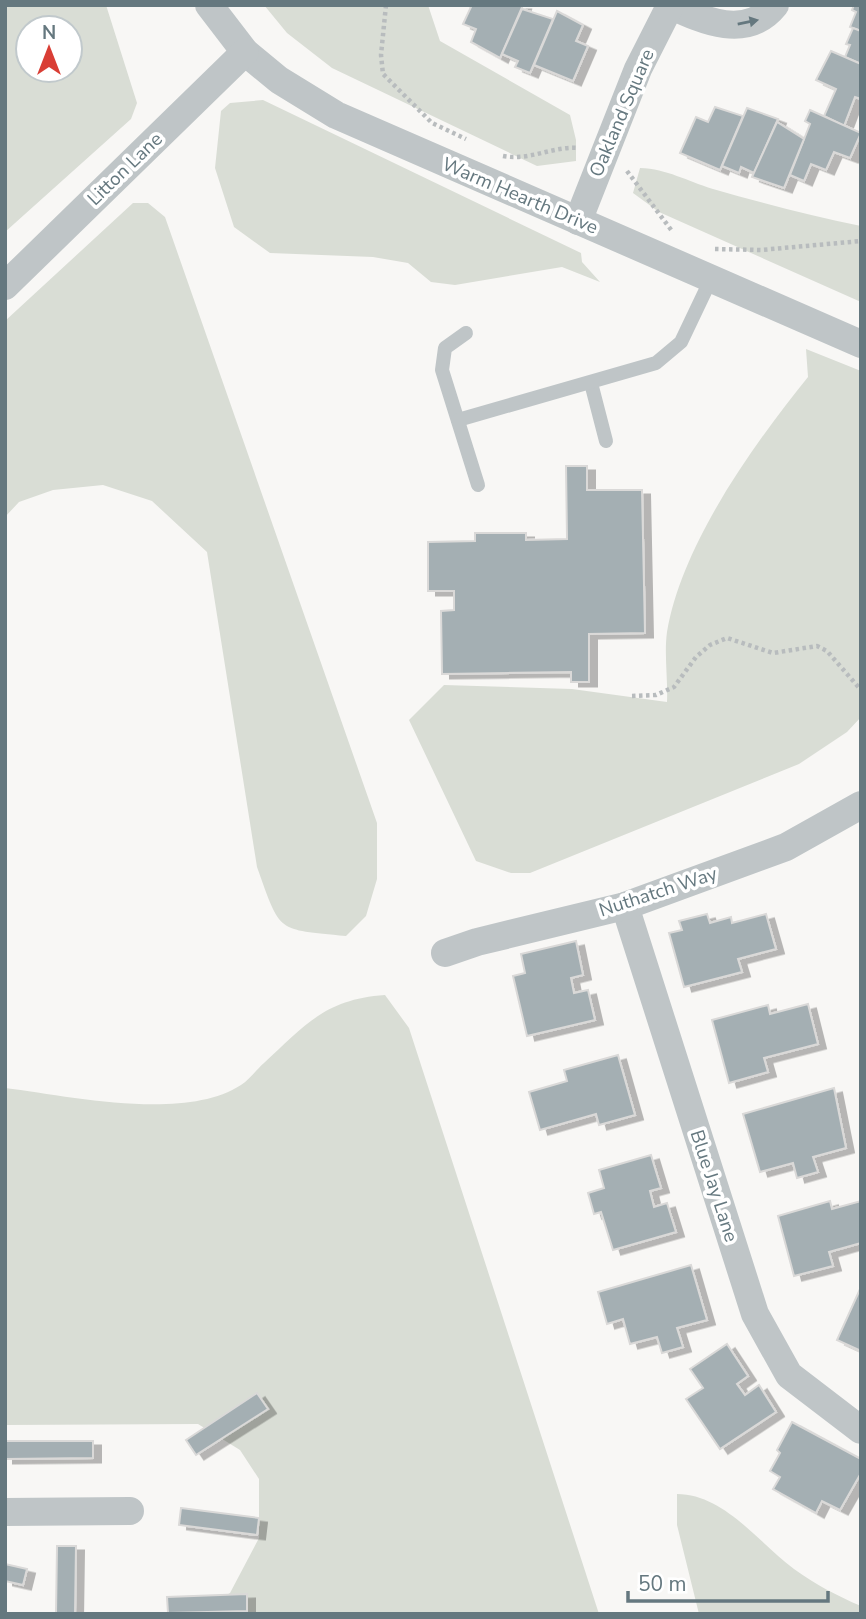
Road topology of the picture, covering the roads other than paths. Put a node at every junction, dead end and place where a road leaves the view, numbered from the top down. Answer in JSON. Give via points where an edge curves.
{"nodes":[{"id":1,"x":209,"y":5,"type":"edge"},
{"id":2,"x":775,"y":5,"type":"edge"},
{"id":3,"x":670,"y":6,"type":"edge"},
{"id":4,"x":245,"y":52,"type":"junction"},
{"id":5,"x":578,"y":221,"type":"junction"},
{"id":6,"x":711,"y":279,"type":"junction"},
{"id":7,"x":5,"y":286,"type":"edge"},
{"id":8,"x":466,"y":333,"type":"dead end"},
{"id":9,"x":861,"y":344,"type":"edge"},
{"id":10,"x":591,"y":383,"type":"junction"},
{"id":11,"x":458,"y":420,"type":"junction"},
{"id":12,"x":606,"y":441,"type":"dead end"},
{"id":13,"x":478,"y":485,"type":"dead end"},
{"id":14,"x":861,"y":805,"type":"edge"},
{"id":15,"x":625,"y":906,"type":"junction"},
{"id":16,"x":445,"y":953,"type":"dead end"},
{"id":17,"x":861,"y":1430,"type":"edge"},
{"id":18,"x":130,"y":1511,"type":"dead end"},
{"id":19,"x":5,"y":1512,"type":"edge"}],
"edges":[{"from":1,"to":4,"type":"street","name":"Warm Hearth Drive"},
{"from":3,"to":2,"type":"street","name":"Oakland Square","one_way":true,"via":[[726,27],[764,19]]},
{"from":3,"to":5,"type":"street","name":"Oakland Square","via":[[638,69]]},
{"from":4,"to":5,"type":"street","name":"Warm Hearth Drive","via":[[279,80],[336,115]]},
{"from":4,"to":7,"type":"street","name":"Litton Lane"},
{"from":5,"to":6,"type":"street","name":"Warm Hearth Drive"},
{"from":6,"to":9,"type":"street","name":"Warm Hearth Drive"},
{"from":6,"to":10,"type":"lane","via":[[673,351],[647,367]]},
{"from":8,"to":11,"type":"lane","via":[[450,341],[441,357]]},
{"from":10,"to":11,"type":"lane"},
{"from":10,"to":12,"type":"lane"},
{"from":11,"to":13,"type":"lane"},
{"from":14,"to":15,"type":"street","name":"Nuthatch Way","via":[[786,847]]},
{"from":15,"to":16,"type":"street","name":"Nuthatch Way"},
{"from":15,"to":17,"type":"street","name":"Blue Jay Lane","via":[[755,1314],[789,1375]]},
{"from":18,"to":19,"type":"street"}]}
